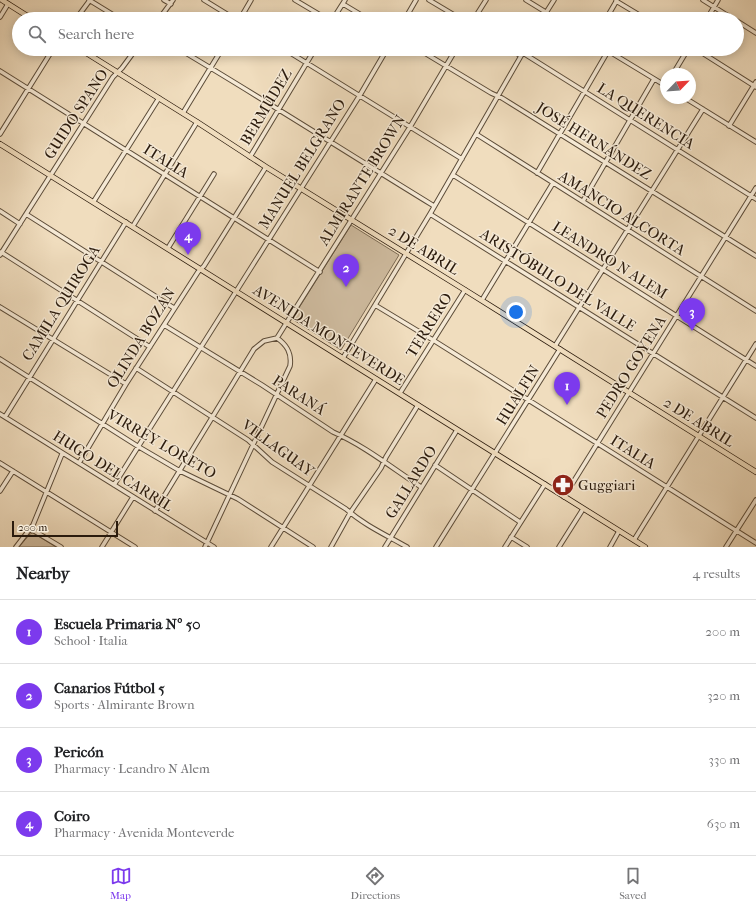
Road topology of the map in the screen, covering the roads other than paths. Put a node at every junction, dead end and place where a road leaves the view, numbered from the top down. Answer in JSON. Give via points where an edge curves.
{"nodes":[{"id":1,"x":2,"y":0,"type":"edge"},
{"id":2,"x":90,"y":0,"type":"edge"},
{"id":3,"x":164,"y":0,"type":"edge"},
{"id":4,"x":173,"y":0,"type":"edge"},
{"id":5,"x":204,"y":0,"type":"edge"},
{"id":6,"x":251,"y":0,"type":"edge"},
{"id":7,"x":295,"y":0,"type":"edge"},
{"id":8,"x":416,"y":0,"type":"edge"},
{"id":9,"x":429,"y":0,"type":"edge"},
{"id":10,"x":486,"y":0,"type":"edge"},
{"id":11,"x":526,"y":0,"type":"edge"},
{"id":12,"x":554,"y":0,"type":"edge"},
{"id":13,"x":616,"y":0,"type":"edge"},
{"id":14,"x":702,"y":0,"type":"edge"},
{"id":15,"x":718,"y":0,"type":"edge"},
{"id":16,"x":344,"y":2,"type":"edge"},
{"id":17,"x":8,"y":4,"type":"junction"},
{"id":18,"x":171,"y":4,"type":"junction"},
{"id":19,"x":714,"y":7,"type":"junction"},
{"id":20,"x":21,"y":12,"type":"edge"},
{"id":21,"x":81,"y":12,"type":"edge"},
{"id":22,"x":109,"y":12,"type":"edge"},
{"id":23,"x":165,"y":12,"type":"edge"},
{"id":24,"x":224,"y":12,"type":"edge"},
{"id":25,"x":244,"y":12,"type":"edge"},
{"id":26,"x":315,"y":12,"type":"edge"},
{"id":27,"x":338,"y":12,"type":"edge"},
{"id":28,"x":358,"y":12,"type":"edge"},
{"id":29,"x":409,"y":12,"type":"edge"},
{"id":30,"x":449,"y":12,"type":"edge"},
{"id":31,"x":478,"y":12,"type":"edge"},
{"id":32,"x":546,"y":12,"type":"joint"},
{"id":33,"x":610,"y":12,"type":"edge"},
{"id":34,"x":635,"y":12,"type":"edge"},
{"id":35,"x":711,"y":12,"type":"edge"},
{"id":36,"x":722,"y":12,"type":"edge"},
{"id":37,"x":0,"y":17,"type":"edge"},
{"id":38,"x":744,"y":25,"type":"edge"},
{"id":39,"x":756,"y":33,"type":"edge"},
{"id":40,"x":49,"y":56,"type":"edge"},
{"id":41,"x":91,"y":56,"type":"edge"},
{"id":42,"x":130,"y":56,"type":"edge"},
{"id":43,"x":190,"y":56,"type":"edge"},
{"id":44,"x":218,"y":56,"type":"edge"},
{"id":45,"x":296,"y":56,"type":"edge"},
{"id":46,"x":311,"y":56,"type":"edge"},
{"id":47,"x":383,"y":56,"type":"edge"},
{"id":48,"x":430,"y":56,"type":"edge"},
{"id":49,"x":452,"y":56,"type":"edge"},
{"id":50,"x":521,"y":56,"type":"edge"},
{"id":51,"x":528,"y":56,"type":"edge"},
{"id":52,"x":603,"y":56,"type":"edge"},
{"id":53,"x":616,"y":56,"type":"edge"},
{"id":54,"x":684,"y":56,"type":"edge"},
{"id":55,"x":708,"y":56,"type":"edge"},
{"id":56,"x":307,"y":63,"type":"junction"},
{"id":57,"x":446,"y":66,"type":"junction"},
{"id":58,"x":210,"y":68,"type":"junction"},
{"id":59,"x":677,"y":68,"type":"edge"},
{"id":60,"x":0,"y":71,"type":"edge"},
{"id":61,"x":117,"y":72,"type":"junction"},
{"id":62,"x":654,"y":80,"type":"junction"},
{"id":63,"x":660,"y":83,"type":"edge"},
{"id":64,"x":755,"y":84,"type":"edge"},
{"id":65,"x":28,"y":88,"type":"junction"},
{"id":66,"x":584,"y":92,"type":"junction"},
{"id":67,"x":360,"y":95,"type":"junction"},
{"id":68,"x":498,"y":96,"type":"junction"},
{"id":69,"x":158,"y":98,"type":"junction"},
{"id":70,"x":695,"y":104,"type":"edge"},
{"id":71,"x":703,"y":109,"type":"junction"},
{"id":72,"x":279,"y":110,"type":"junction"},
{"id":73,"x":183,"y":113,"type":"junction"},
{"id":74,"x":631,"y":120,"type":"junction"},
{"id":75,"x":197,"y":122,"type":"junction"},
{"id":76,"x":83,"y":123,"type":"junction"},
{"id":77,"x":729,"y":126,"type":"junction"},
{"id":78,"x":410,"y":127,"type":"junction"},
{"id":79,"x":0,"y":134,"type":"edge"},
{"id":80,"x":476,"y":134,"type":"junction"},
{"id":81,"x":560,"y":134,"type":"junction"},
{"id":82,"x":330,"y":142,"type":"junction"},
{"id":83,"x":756,"y":142,"type":"edge"},
{"id":84,"x":0,"y":144,"type":"edge"},
{"id":85,"x":126,"y":150,"type":"junction"},
{"id":86,"x":678,"y":150,"type":"junction"},
{"id":87,"x":250,"y":157,"type":"junction"},
{"id":88,"x":462,"y":159,"type":"junction"},
{"id":89,"x":606,"y":163,"type":"junction"},
{"id":90,"x":266,"y":167,"type":"junction"},
{"id":91,"x":380,"y":173,"type":"junction"},
{"id":92,"x":537,"y":173,"type":"junction"},
{"id":93,"x":165,"y":174,"type":"junction"},
{"id":94,"x":214,"y":174,"type":"dead end"},
{"id":95,"x":50,"y":175,"type":"junction"},
{"id":96,"x":452,"y":175,"type":"junction"},
{"id":97,"x":553,"y":183,"type":"junction"},
{"id":98,"x":756,"y":188,"type":"edge"},
{"id":99,"x":301,"y":189,"type":"junction"},
{"id":100,"x":652,"y":191,"type":"junction"},
{"id":101,"x":200,"y":196,"type":"junction"},
{"id":102,"x":752,"y":196,"type":"junction"},
{"id":103,"x":756,"y":199,"type":"edge"},
{"id":104,"x":94,"y":201,"type":"junction"},
{"id":105,"x":583,"y":201,"type":"junction"},
{"id":106,"x":434,"y":206,"type":"junction"},
{"id":107,"x":0,"y":211,"type":"edge"},
{"id":108,"x":26,"y":214,"type":"junction"},
{"id":109,"x":430,"y":214,"type":"junction"},
{"id":110,"x":234,"y":218,"type":"junction"},
{"id":111,"x":352,"y":219,"type":"junction"},
{"id":112,"x":126,"y":222,"type":"junction"},
{"id":113,"x":529,"y":223,"type":"junction"},
{"id":114,"x":20,"y":224,"type":"junction"},
{"id":115,"x":133,"y":226,"type":"junction"},
{"id":116,"x":628,"y":230,"type":"junction"},
{"id":117,"x":726,"y":237,"type":"junction"},
{"id":118,"x":269,"y":239,"type":"junction"},
{"id":119,"x":168,"y":248,"type":"junction"},
{"id":120,"x":1,"y":253,"type":"edge"},
{"id":121,"x":406,"y":253,"type":"junction"},
{"id":122,"x":756,"y":256,"type":"edge"},
{"id":123,"x":101,"y":261,"type":"junction"},
{"id":124,"x":506,"y":261,"type":"junction"},
{"id":125,"x":201,"y":269,"type":"junction"},
{"id":126,"x":603,"y":269,"type":"junction"},
{"id":127,"x":320,"y":272,"type":"junction"},
{"id":128,"x":702,"y":277,"type":"junction"},
{"id":129,"x":466,"y":290,"type":"junction"},
{"id":130,"x":236,"y":291,"type":"junction"},
{"id":131,"x":77,"y":300,"type":"junction"},
{"id":132,"x":482,"y":300,"type":"junction"},
{"id":133,"x":375,"y":305,"type":"junction"},
{"id":134,"x":0,"y":306,"type":"edge"},
{"id":135,"x":174,"y":308,"type":"junction"},
{"id":136,"x":579,"y":308,"type":"junction"},
{"id":137,"x":756,"y":311,"type":"edge"},
{"id":138,"x":677,"y":316,"type":"junction"},
{"id":139,"x":287,"y":322,"type":"junction"},
{"id":140,"x":164,"y":324,"type":"junction"},
{"id":141,"x":277,"y":338,"type":"junction"},
{"id":142,"x":53,"y":339,"type":"junction"},
{"id":143,"x":434,"y":340,"type":"junction"},
{"id":144,"x":756,"y":344,"type":"edge"},
{"id":145,"x":555,"y":346,"type":"junction"},
{"id":146,"x":150,"y":347,"type":"junction"},
{"id":147,"x":201,"y":348,"type":"junction"},
{"id":148,"x":560,"y":349,"type":"junction"},
{"id":149,"x":653,"y":354,"type":"junction"},
{"id":150,"x":343,"y":358,"type":"junction"},
{"id":151,"x":0,"y":359,"type":"edge"},
{"id":152,"x":746,"y":360,"type":"junction"},
{"id":153,"x":756,"y":366,"type":"edge"},
{"id":154,"x":136,"y":368,"type":"junction"},
{"id":155,"x":240,"y":372,"type":"junction"},
{"id":156,"x":29,"y":377,"type":"junction"},
{"id":157,"x":376,"y":379,"type":"junction"},
{"id":158,"x":126,"y":384,"type":"junction"},
{"id":159,"x":174,"y":392,"type":"junction"},
{"id":160,"x":629,"y":392,"type":"junction"},
{"id":161,"x":400,"y":393,"type":"junction"},
{"id":162,"x":277,"y":395,"type":"junction"},
{"id":163,"x":723,"y":397,"type":"junction"},
{"id":164,"x":528,"y":400,"type":"junction"},
{"id":165,"x":418,"y":405,"type":"junction"},
{"id":166,"x":1,"y":416,"type":"edge"},
{"id":167,"x":213,"y":417,"type":"junction"},
{"id":168,"x":756,"y":418,"type":"edge"},
{"id":169,"x":103,"y":424,"type":"junction"},
{"id":170,"x":457,"y":430,"type":"junction"},
{"id":171,"x":342,"y":435,"type":"junction"},
{"id":172,"x":699,"y":436,"type":"junction"},
{"id":173,"x":254,"y":444,"type":"junction"},
{"id":174,"x":597,"y":444,"type":"junction"},
{"id":175,"x":139,"y":447,"type":"junction"},
{"id":176,"x":495,"y":453,"type":"junction"},
{"id":177,"x":62,"y":454,"type":"junction"},
{"id":178,"x":384,"y":462,"type":"junction"},
{"id":179,"x":0,"y":463,"type":"edge"},
{"id":180,"x":79,"y":463,"type":"junction"},
{"id":181,"x":435,"y":466,"type":"junction"},
{"id":182,"x":13,"y":471,"type":"junction"},
{"id":183,"x":180,"y":471,"type":"junction"},
{"id":184,"x":756,"y":472,"type":"edge"},
{"id":185,"x":545,"y":484,"type":"junction"},
{"id":186,"x":114,"y":485,"type":"junction"},
{"id":187,"x":309,"y":486,"type":"junction"},
{"id":188,"x":421,"y":487,"type":"junction"},
{"id":189,"x":667,"y":487,"type":"junction"},
{"id":190,"x":471,"y":490,"type":"junction"},
{"id":191,"x":0,"y":492,"type":"edge"},
{"id":192,"x":46,"y":492,"type":"junction"},
{"id":193,"x":229,"y":495,"type":"junction"},
{"id":194,"x":133,"y":497,"type":"junction"},
{"id":195,"x":564,"y":497,"type":"junction"},
{"id":196,"x":756,"y":500,"type":"edge"},
{"id":197,"x":583,"y":509,"type":"junction"},
{"id":198,"x":155,"y":511,"type":"junction"},
{"id":199,"x":350,"y":513,"type":"junction"},
{"id":200,"x":520,"y":522,"type":"junction"},
{"id":201,"x":282,"y":528,"type":"junction"},
{"id":202,"x":31,"y":529,"type":"junction"},
{"id":203,"x":620,"y":531,"type":"junction"},
{"id":204,"x":737,"y":531,"type":"junction"},
{"id":205,"x":112,"y":532,"type":"junction"},
{"id":206,"x":511,"y":537,"type":"junction"},
{"id":207,"x":390,"y":538,"type":"junction"},
{"id":208,"x":634,"y":540,"type":"junction"},
{"id":209,"x":208,"y":543,"type":"junction"},
{"id":210,"x":756,"y":543,"type":"edge"},
{"id":211,"x":16,"y":547,"type":"edge"},
{"id":212,"x":61,"y":547,"type":"edge"},
{"id":213,"x":102,"y":547,"type":"edge"},
{"id":214,"x":135,"y":547,"type":"edge"},
{"id":215,"x":205,"y":547,"type":"edge"},
{"id":216,"x":214,"y":547,"type":"edge"},
{"id":217,"x":271,"y":547,"type":"edge"},
{"id":218,"x":313,"y":547,"type":"edge"},
{"id":219,"x":331,"y":547,"type":"edge"},
{"id":220,"x":385,"y":547,"type":"edge"},
{"id":221,"x":406,"y":547,"type":"edge"},
{"id":222,"x":436,"y":547,"type":"edge"},
{"id":223,"x":505,"y":547,"type":"edge"},
{"id":224,"x":527,"y":547,"type":"edge"},
{"id":225,"x":559,"y":547,"type":"edge"},
{"id":226,"x":610,"y":547,"type":"edge"},
{"id":227,"x":645,"y":547,"type":"edge"},
{"id":228,"x":726,"y":547,"type":"edge"}],
"edges":[{"from":1,"to":17,"type":"main road"},
{"from":2,"to":21,"type":"street"},
{"from":2,"to":22,"type":"street"},
{"from":3,"to":18,"type":"street"},
{"from":4,"to":18,"type":"street"},
{"from":5,"to":24,"type":"street"},
{"from":6,"to":25,"type":"street"},
{"from":7,"to":26,"type":"street"},
{"from":8,"to":29,"type":"street"},
{"from":9,"to":30,"type":"street"},
{"from":10,"to":31,"type":"street"},
{"from":11,"to":32,"type":"street"},
{"from":12,"to":32,"type":"street"},
{"from":13,"to":33,"type":"street"},
{"from":13,"to":34,"type":"street"},
{"from":14,"to":19,"type":"street"},
{"from":15,"to":19,"type":"street"},
{"from":16,"to":27,"type":"street"},
{"from":16,"to":28,"type":"street"},
{"from":17,"to":20,"type":"main road"},
{"from":17,"to":37,"type":"street"},
{"from":18,"to":23,"type":"street"},
{"from":19,"to":35,"type":"street"},
{"from":19,"to":36,"type":"street"},
{"from":38,"to":39,"type":"street"},
{"from":40,"to":65,"type":"street"},
{"from":41,"to":61,"type":"main road","name":"2 DE ABRIL"},
{"from":42,"to":61,"type":"street","name":"GUIDO SPANO"},
{"from":43,"to":58,"type":"street"},
{"from":44,"to":58,"type":"street"},
{"from":45,"to":56,"type":"street"},
{"from":46,"to":56,"type":"street","name":"BERMÚDEZ"},
{"from":47,"to":67,"type":"street","name":"MANUEL BELGRANO"},
{"from":48,"to":57,"type":"street","name":"JOSÉ HERNÁNDEZ"},
{"from":49,"to":57,"type":"street","name":"ALMIRANTE BROWN"},
{"from":50,"to":68,"type":"street"},
{"from":51,"to":66,"type":"street","name":"LA QUERENCIA"},
{"from":52,"to":66,"type":"street"},
{"from":53,"to":62,"type":"street"},
{"from":54,"to":59,"type":"street"},
{"from":55,"to":64,"type":"street"},
{"from":56,"to":67,"type":"street"},
{"from":56,"to":72,"type":"street","name":"BERMÚDEZ"},
{"from":57,"to":68,"type":"street","name":"JOSÉ HERNÁNDEZ"},
{"from":57,"to":78,"type":"street","name":"ALMIRANTE BROWN"},
{"from":58,"to":72,"type":"street"},
{"from":58,"to":73,"type":"street"},
{"from":60,"to":65,"type":"street","name":"ITALIA"},
{"from":61,"to":69,"type":"main road","name":"2 DE ABRIL"},
{"from":61,"to":76,"type":"street","name":"GUIDO SPANO"},
{"from":62,"to":63,"type":"street"},
{"from":62,"to":74,"type":"street"},
{"from":64,"to":77,"type":"street"},
{"from":65,"to":76,"type":"street","name":"ITALIA"},
{"from":65,"to":79,"type":"street"},
{"from":66,"to":74,"type":"street","name":"LA QUERENCIA"},
{"from":66,"to":81,"type":"street"},
{"from":67,"to":78,"type":"street"},
{"from":67,"to":82,"type":"street","name":"MANUEL BELGRANO"},
{"from":68,"to":80,"type":"street"},
{"from":68,"to":81,"type":"street","name":"JOSÉ HERNÁNDEZ"},
{"from":69,"to":73,"type":"main road","name":"2 DE ABRIL"},
{"from":69,"to":85,"type":"street"},
{"from":70,"to":71,"type":"street"},
{"from":71,"to":77,"type":"street"},
{"from":71,"to":86,"type":"street"},
{"from":72,"to":82,"type":"street"},
{"from":72,"to":87,"type":"street","name":"BERMÚDEZ"},
{"from":73,"to":75,"type":"main road","name":"2 DE ABRIL"},
{"from":74,"to":86,"type":"street","name":"LA QUERENCIA"},
{"from":74,"to":89,"type":"street"},
{"from":75,"to":87,"type":"main road","name":"2 DE ABRIL"},
{"from":75,"to":93,"type":"street"},
{"from":76,"to":85,"type":"street","name":"ITALIA"},
{"from":76,"to":95,"type":"street","name":"GUIDO SPANO"},
{"from":77,"to":83,"type":"street"},
{"from":78,"to":88,"type":"street"},
{"from":78,"to":91,"type":"street","name":"ALMIRANTE BROWN"},
{"from":80,"to":88,"type":"street"},
{"from":80,"to":92,"type":"street","name":"AMANCIO ALCORTA"},
{"from":81,"to":89,"type":"street","name":"JOSÉ HERNÁNDEZ"},
{"from":81,"to":92,"type":"street"},
{"from":82,"to":91,"type":"street"},
{"from":82,"to":99,"type":"street","name":"MANUEL BELGRANO"},
{"from":84,"to":95,"type":"main road","name":"AVENIDA MONTEVERDE"},
{"from":85,"to":93,"type":"street","name":"ITALIA"},
{"from":85,"to":104,"type":"street"},
{"from":86,"to":100,"type":"street"},
{"from":86,"to":102,"type":"street","name":"LA QUERENCIA"},
{"from":87,"to":90,"type":"main road","name":"2 DE ABRIL"},
{"from":88,"to":96,"type":"street"},
{"from":89,"to":100,"type":"street","name":"JOSÉ HERNÁNDEZ"},
{"from":89,"to":105,"type":"street"},
{"from":90,"to":99,"type":"main road","name":"2 DE ABRIL"},
{"from":90,"to":110,"type":"street"},
{"from":91,"to":106,"type":"street"},
{"from":91,"to":111,"type":"street","name":"ALMIRANTE BROWN"},
{"from":92,"to":97,"type":"street","name":"AMANCIO ALCORTA"},
{"from":93,"to":101,"type":"street","name":"ITALIA"},
{"from":93,"to":115,"type":"street"},
{"from":94,"to":101,"type":"street"},
{"from":95,"to":104,"type":"main road","name":"AVENIDA MONTEVERDE"},
{"from":95,"to":108,"type":"street","name":"GUIDO SPANO"},
{"from":96,"to":106,"type":"street"},
{"from":96,"to":113,"type":"street","name":"LEANDRO N ALEM"},
{"from":97,"to":105,"type":"street","name":"AMANCIO ALCORTA"},
{"from":97,"to":113,"type":"street"},
{"from":98,"to":102,"type":"street","name":"PEDRO GOYENA"},
{"from":99,"to":111,"type":"main road","name":"2 DE ABRIL"},
{"from":99,"to":118,"type":"street","name":"MANUEL BELGRANO"},
{"from":100,"to":116,"type":"street"},
{"from":100,"to":117,"type":"street","name":"JOSÉ HERNÁNDEZ"},
{"from":101,"to":110,"type":"street","name":"ITALIA"},
{"from":101,"to":119,"type":"street"},
{"from":102,"to":103,"type":"street","name":"LA QUERENCIA"},
{"from":102,"to":117,"type":"street","name":"PEDRO GOYENA"},
{"from":104,"to":112,"type":"main road","name":"AVENIDA MONTEVERDE"},
{"from":105,"to":116,"type":"street","name":"AMANCIO ALCORTA"},
{"from":106,"to":109,"type":"street"},
{"from":107,"to":114,"type":"street"},
{"from":108,"to":114,"type":"street","name":"GUIDO SPANO"},
{"from":108,"to":123,"type":"street"},
{"from":109,"to":121,"type":"street"},
{"from":109,"to":124,"type":"street","name":"ARISTÓBULO DEL VALLE"},
{"from":110,"to":118,"type":"street","name":"ITALIA"},
{"from":110,"to":125,"type":"street"},
{"from":111,"to":121,"type":"main road","name":"2 DE ABRIL"},
{"from":111,"to":127,"type":"street","name":"ALMIRANTE BROWN"},
{"from":112,"to":115,"type":"main road","name":"AVENIDA MONTEVERDE"},
{"from":112,"to":123,"type":"street","name":"CAMILA QUIROGA"},
{"from":113,"to":124,"type":"street"},
{"from":113,"to":126,"type":"street","name":"LEANDRO N ALEM"},
{"from":114,"to":120,"type":"street","name":"GUIDO SPANO"},
{"from":115,"to":119,"type":"main road","name":"AVENIDA MONTEVERDE"},
{"from":116,"to":126,"type":"street"},
{"from":116,"to":128,"type":"street","name":"AMANCIO ALCORTA"},
{"from":117,"to":122,"type":"street","name":"JOSÉ HERNÁNDEZ"},
{"from":117,"to":128,"type":"street","name":"PEDRO GOYENA"},
{"from":118,"to":127,"type":"street","name":"ITALIA"},
{"from":118,"to":130,"type":"street","name":"MANUEL BELGRANO"},
{"from":119,"to":125,"type":"main road","name":"AVENIDA MONTEVERDE"},
{"from":120,"to":131,"type":"street"},
{"from":121,"to":129,"type":"main road","name":"2 DE ABRIL"},
{"from":121,"to":133,"type":"street"},
{"from":123,"to":131,"type":"street","name":"CAMILA QUIROGA"},
{"from":123,"to":135,"type":"street"},
{"from":124,"to":132,"type":"street"},
{"from":124,"to":136,"type":"street","name":"ARISTÓBULO DEL VALLE"},
{"from":125,"to":130,"type":"main road","name":"AVENIDA MONTEVERDE"},
{"from":125,"to":135,"type":"street","name":"OLINDA BOZÁN"},
{"from":126,"to":136,"type":"street"},
{"from":126,"to":138,"type":"street","name":"LEANDRO N ALEM"},
{"from":127,"to":139,"type":"street","name":"ALMIRANTE BROWN"},
{"from":128,"to":137,"type":"street","name":"AMANCIO ALCORTA"},
{"from":128,"to":138,"type":"street","name":"PEDRO GOYENA"},
{"from":129,"to":132,"type":"main road","name":"2 DE ABRIL"},
{"from":129,"to":143,"type":"street","name":"TERRERO"},
{"from":130,"to":139,"type":"main road","name":"AVENIDA MONTEVERDE"},
{"from":130,"to":147,"type":"street","name":"MANUEL BELGRANO"},
{"from":131,"to":142,"type":"street","name":"CAMILA QUIROGA"},
{"from":131,"to":146,"type":"street"},
{"from":132,"to":145,"type":"main road","name":"2 DE ABRIL"},
{"from":133,"to":143,"type":"street","name":"ITALIA"},
{"from":133,"to":150,"type":"street"},
{"from":134,"to":142,"type":"street"},
{"from":135,"to":140,"type":"street","name":"OLINDA BOZÁN"},
{"from":136,"to":145,"type":"street"},
{"from":136,"to":149,"type":"street","name":"ARISTÓBULO DEL VALLE"},
{"from":138,"to":149,"type":"street","name":"PEDRO GOYENA"},
{"from":138,"to":152,"type":"street","name":"LEANDRO N ALEM"},
{"from":139,"to":141,"type":"street","name":"ALMIRANTE BROWN"},
{"from":139,"to":150,"type":"main road","name":"AVENIDA MONTEVERDE"},
{"from":140,"to":146,"type":"street","name":"OLINDA BOZÁN"},
{"from":140,"to":147,"type":"street","name":"PARANÁ"},
{"from":141,"to":155,"type":"street","via":[[258,345]]},
{"from":141,"to":162,"type":"street","via":[[288,348],[291,360]]},
{"from":142,"to":156,"type":"street","name":"CAMILA QUIROGA"},
{"from":142,"to":158,"type":"street"},
{"from":143,"to":161,"type":"street","name":"TERRERO"},
{"from":143,"to":164,"type":"street","name":"ITALIA"},
{"from":144,"to":152,"type":"street"},
{"from":145,"to":148,"type":"main road","name":"2 DE ABRIL"},
{"from":146,"to":154,"type":"street","name":"OLINDA BOZÁN"},
{"from":147,"to":155,"type":"street","name":"PARANÁ"},
{"from":147,"to":159,"type":"street","name":"MANUEL BELGRANO"},
{"from":148,"to":160,"type":"main road","name":"2 DE ABRIL"},
{"from":148,"to":164,"type":"street","name":"HUALFIN"},
{"from":149,"to":160,"type":"street","name":"PEDRO GOYENA"},
{"from":149,"to":163,"type":"street","name":"ARISTÓBULO DEL VALLE"},
{"from":150,"to":157,"type":"main road","name":"AVENIDA MONTEVERDE"},
{"from":151,"to":156,"type":"street","name":"VIRREY LORETO"},
{"from":152,"to":153,"type":"street","name":"LEANDRO N ALEM"},
{"from":152,"to":163,"type":"street"},
{"from":154,"to":158,"type":"street","name":"OLINDA BOZÁN"},
{"from":154,"to":159,"type":"street","name":"VILLAGUAY"},
{"from":155,"to":162,"type":"street","name":"PARANÁ"},
{"from":155,"to":167,"type":"street"},
{"from":156,"to":166,"type":"street","name":"CAMILA QUIROGA"},
{"from":156,"to":169,"type":"street","name":"VIRREY LORETO"},
{"from":157,"to":161,"type":"main road","name":"AVENIDA MONTEVERDE"},
{"from":157,"to":171,"type":"street"},
{"from":158,"to":169,"type":"street","name":"OLINDA BOZÁN"},
{"from":159,"to":167,"type":"street","name":"VILLAGUAY"},
{"from":159,"to":175,"type":"street","name":"MANUEL BELGRANO"},
{"from":160,"to":172,"type":"main road","name":"2 DE ABRIL"},
{"from":160,"to":174,"type":"street","name":"PEDRO GOYENA"},
{"from":161,"to":165,"type":"main road","name":"AVENIDA MONTEVERDE"},
{"from":162,"to":171,"type":"street","name":"PARANÁ","via":[[333,432]]},
{"from":162,"to":173,"type":"street"},
{"from":163,"to":168,"type":"street","name":"ARISTÓBULO DEL VALLE"},
{"from":163,"to":172,"type":"street"},
{"from":164,"to":174,"type":"street","name":"ITALIA"},
{"from":164,"to":176,"type":"street","name":"HUALFIN"},
{"from":165,"to":170,"type":"main road","name":"AVENIDA MONTEVERDE"},
{"from":165,"to":178,"type":"street"},
{"from":166,"to":177,"type":"street","name":"HUGO DEL CARRIL"},
{"from":167,"to":173,"type":"street","name":"VILLAGUAY"},
{"from":167,"to":183,"type":"street"},
{"from":169,"to":175,"type":"street","name":"VIRREY LORETO"},
{"from":169,"to":180,"type":"street","name":"OLINDA BOZÁN"},
{"from":170,"to":176,"type":"main road","name":"AVENIDA MONTEVERDE"},
{"from":170,"to":181,"type":"street","name":"GALLARDO"},
{"from":171,"to":178,"type":"street","name":"PARANÁ"},
{"from":171,"to":187,"type":"street"},
{"from":172,"to":184,"type":"main road","name":"2 DE ABRIL"},
{"from":172,"to":189,"type":"street"},
{"from":173,"to":187,"type":"street","name":"VILLAGUAY","via":[[272,462]]},
{"from":173,"to":193,"type":"street"},
{"from":174,"to":189,"type":"street","name":"ITALIA"},
{"from":174,"to":195,"type":"street","name":"PEDRO GOYENA"},
{"from":175,"to":183,"type":"street","name":"VIRREY LORETO"},
{"from":175,"to":186,"type":"street","name":"MANUEL BELGRANO"},
{"from":176,"to":185,"type":"main road","name":"AVENIDA MONTEVERDE"},
{"from":176,"to":190,"type":"street","name":"HUALFIN"},
{"from":177,"to":180,"type":"street","name":"HUGO DEL CARRIL"},
{"from":177,"to":192,"type":"street"},
{"from":178,"to":188,"type":"street","name":"PARANÁ"},
{"from":178,"to":199,"type":"street"},
{"from":179,"to":182,"type":"street"},
{"from":180,"to":186,"type":"street","name":"HUGO DEL CARRIL"},
{"from":181,"to":188,"type":"street","name":"GALLARDO"},
{"from":181,"to":190,"type":"street"},
{"from":182,"to":191,"type":"street"},
{"from":182,"to":192,"type":"street"},
{"from":183,"to":193,"type":"street","name":"VIRREY LORETO"},
{"from":183,"to":198,"type":"street"},
{"from":185,"to":195,"type":"main road","name":"AVENIDA MONTEVERDE"},
{"from":185,"to":200,"type":"street"},
{"from":186,"to":194,"type":"street","name":"HUGO DEL CARRIL"},
{"from":187,"to":199,"type":"street","name":"VILLAGUAY"},
{"from":187,"to":201,"type":"street"},
{"from":188,"to":207,"type":"street","name":"GALLARDO"},
{"from":189,"to":204,"type":"street","name":"ITALIA"},
{"from":189,"to":208,"type":"street"},
{"from":190,"to":200,"type":"street"},
{"from":190,"to":222,"type":"street","name":"HUALFIN"},
{"from":192,"to":202,"type":"street"},
{"from":192,"to":205,"type":"street"},
{"from":193,"to":201,"type":"street","name":"VIRREY LORETO"},
{"from":193,"to":209,"type":"street"},
{"from":194,"to":198,"type":"street","name":"HUGO DEL CARRIL"},
{"from":194,"to":205,"type":"street"},
{"from":195,"to":197,"type":"main road","name":"AVENIDA MONTEVERDE"},
{"from":196,"to":204,"type":"street"},
{"from":197,"to":203,"type":"main road","name":"AVENIDA MONTEVERDE"},
{"from":197,"to":225,"type":"street"},
{"from":198,"to":209,"type":"street","name":"HUGO DEL CARRIL"},
{"from":199,"to":207,"type":"street","name":"VILLAGUAY"},
{"from":199,"to":219,"type":"street"},
{"from":200,"to":206,"type":"street"},
{"from":201,"to":217,"type":"street"},
{"from":201,"to":218,"type":"street","name":"VIRREY LORETO"},
{"from":202,"to":211,"type":"street"},
{"from":202,"to":212,"type":"street"},
{"from":203,"to":208,"type":"main road","name":"AVENIDA MONTEVERDE"},
{"from":203,"to":226,"type":"street"},
{"from":204,"to":210,"type":"street","name":"ITALIA"},
{"from":204,"to":228,"type":"street"},
{"from":205,"to":213,"type":"street"},
{"from":205,"to":214,"type":"street"},
{"from":206,"to":223,"type":"street"},
{"from":206,"to":224,"type":"street"},
{"from":207,"to":220,"type":"street","name":"GALLARDO"},
{"from":207,"to":221,"type":"street","name":"VILLAGUAY"},
{"from":208,"to":227,"type":"main road","name":"AVENIDA MONTEVERDE"},
{"from":209,"to":215,"type":"street"},
{"from":209,"to":216,"type":"street","name":"HUGO DEL CARRIL"}]}
